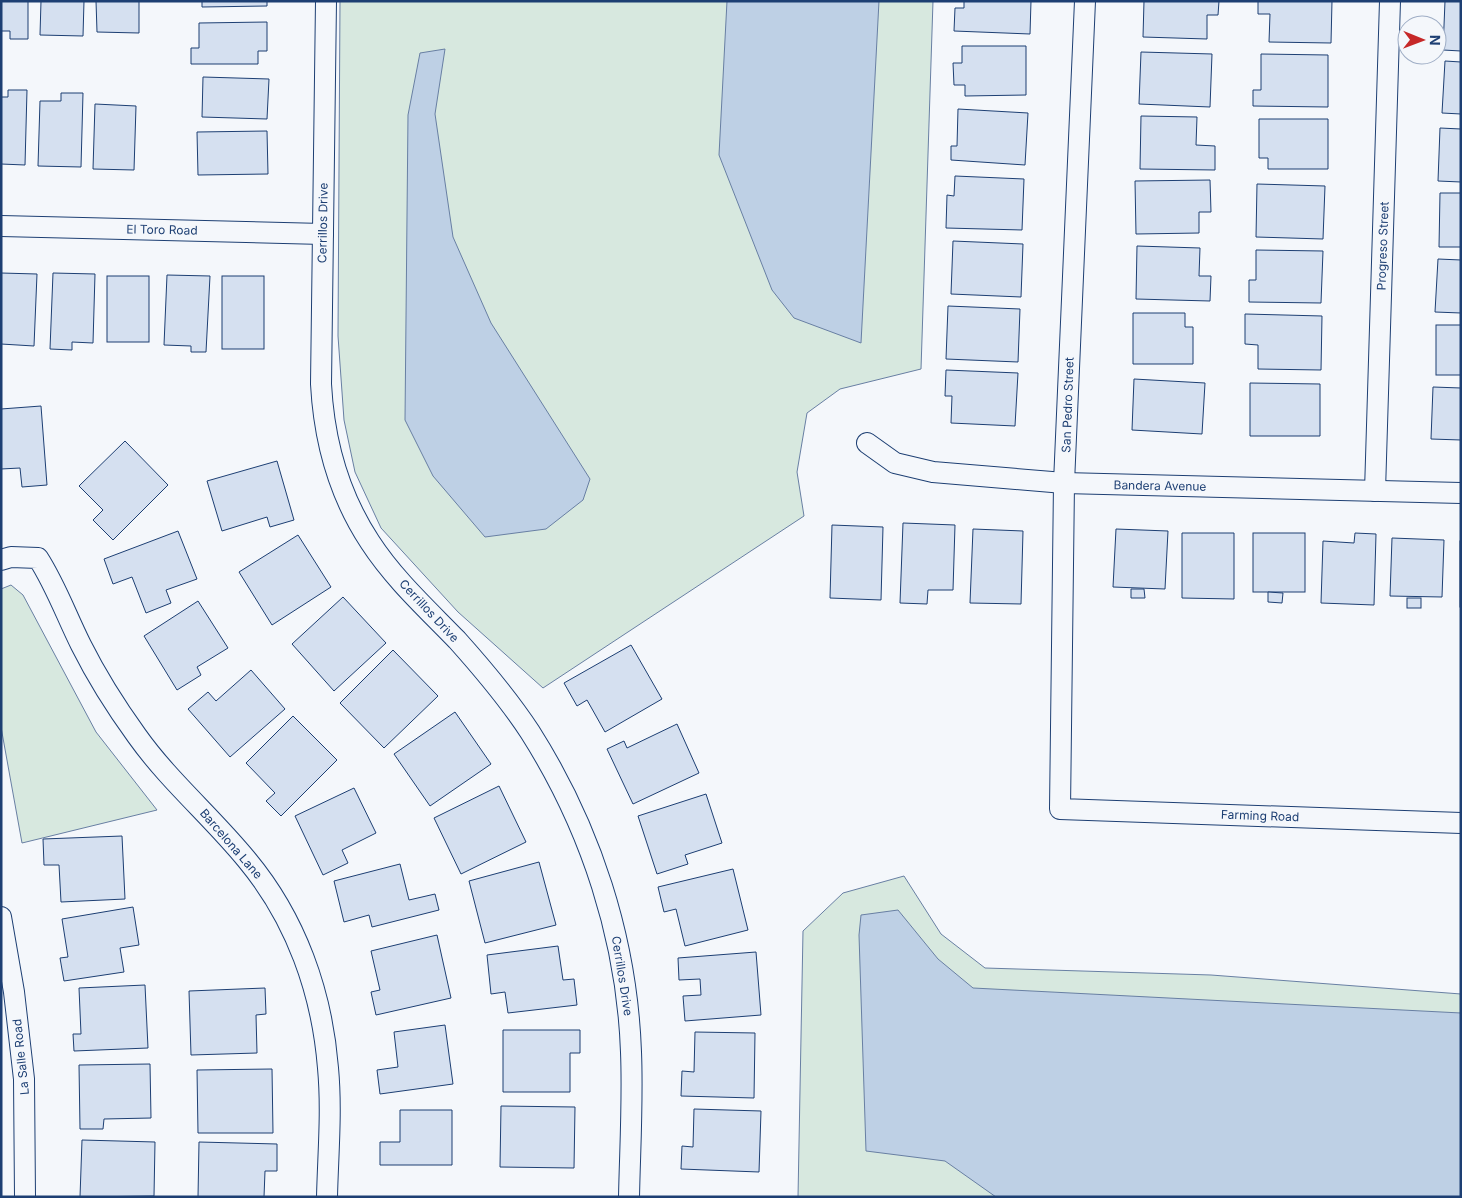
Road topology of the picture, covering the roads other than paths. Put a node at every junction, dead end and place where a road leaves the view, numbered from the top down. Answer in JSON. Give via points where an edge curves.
{"nodes":[{"id":1,"x":326,"y":1,"type":"edge"},
{"id":2,"x":1085,"y":1,"type":"edge"},
{"id":3,"x":1390,"y":1,"type":"edge"},
{"id":4,"x":1,"y":226,"type":"edge"},
{"id":5,"x":323,"y":234,"type":"junction"},
{"id":6,"x":867,"y":443,"type":"dead end"},
{"id":7,"x":1064,"y":483,"type":"junction"},
{"id":8,"x":1375,"y":491,"type":"junction"},
{"id":9,"x":1461,"y":493,"type":"edge"},
{"id":10,"x":1,"y":560,"type":"edge"},
{"id":11,"x":1060,"y":809,"type":"joint"},
{"id":12,"x":1461,"y":823,"type":"edge"},
{"id":13,"x":1,"y":918,"type":"edge"},
{"id":14,"x":25,"y":1197,"type":"edge"},
{"id":15,"x":327,"y":1197,"type":"edge"},
{"id":16,"x":629,"y":1197,"type":"edge"}],
"edges":[{"from":1,"to":5,"type":"street","name":"Cerrillos Drive"},
{"from":2,"to":7,"type":"street","name":"San Pedro Street"},
{"from":3,"to":8,"type":"street","name":"Progreso Street"},
{"from":4,"to":5,"type":"street","name":"El Toro Road"},
{"from":5,"to":16,"type":"street","name":"Cerrillos Drive","via":[[321,389],[328,443],[345,494],[370,542],[386,564],[484,671],[529,731],[582,831],[607,902],[628,1013],[631,1079]]},
{"from":6,"to":7,"type":"street","name":"Bandera Avenue","via":[[895,462],[933,472]]},
{"from":7,"to":8,"type":"street","name":"Bandera Avenue"},
{"from":7,"to":11,"type":"street","name":"San Pedro Street"},
{"from":8,"to":9,"type":"street","name":"Bandera Avenue"},
{"from":10,"to":15,"type":"street","name":"Barcelona Lane","via":[[38,558],[54,583],[82,647],[117,708],[159,764],[247,860],[293,932],[314,986],[326,1042],[329,1099]]},
{"from":11,"to":12,"type":"street","name":"Farming Road"},
{"from":13,"to":14,"type":"street","name":"La Salle Road","via":[[24,1079]]}]}
